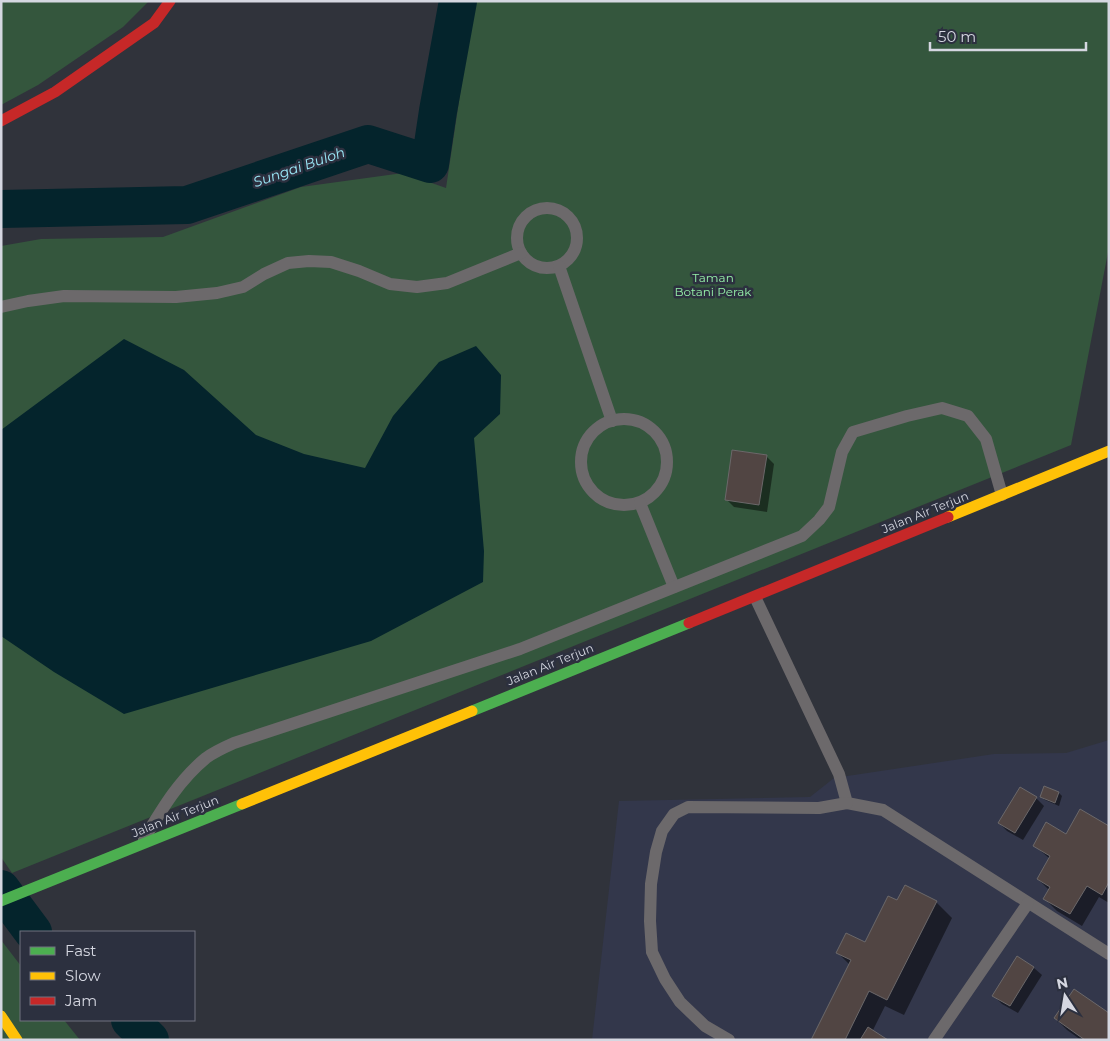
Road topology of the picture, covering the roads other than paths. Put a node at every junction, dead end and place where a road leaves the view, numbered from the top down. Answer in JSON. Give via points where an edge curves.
{"nodes":[{"id":1,"x":170,"y":1,"type":"edge"},
{"id":2,"x":1,"y":121,"type":"edge"},
{"id":3,"x":521,"y":253,"type":"junction"},
{"id":4,"x":559,"y":266,"type":"junction"},
{"id":5,"x":1,"y":307,"type":"edge"},
{"id":6,"x":612,"y":420,"type":"junction"},
{"id":7,"x":1109,"y":452,"type":"edge"},
{"id":8,"x":1002,"y":495,"type":"junction"},
{"id":9,"x":640,"y":503,"type":"junction"},
{"id":10,"x":674,"y":587,"type":"junction"},
{"id":11,"x":755,"y":597,"type":"junction"},
{"id":12,"x":848,"y":803,"type":"junction"},
{"id":13,"x":141,"y":844,"type":"junction"},
{"id":14,"x":1,"y":901,"type":"edge"},
{"id":15,"x":1028,"y":902,"type":"junction"},
{"id":16,"x":1109,"y":954,"type":"edge"},
{"id":17,"x":1,"y":1016,"type":"edge"},
{"id":18,"x":17,"y":1040,"type":"edge"},
{"id":19,"x":729,"y":1040,"type":"edge"},
{"id":20,"x":934,"y":1040,"type":"edge"}],
"edges":[{"from":1,"to":2,"type":"street","via":[[154,23],[55,92]]},
{"from":3,"to":4,"type":"lane","via":[[533,265],[542,268]]},
{"from":3,"to":4,"type":"lane","via":[[517,233],[527,215],[547,208],[557,210],[573,222],[578,242],[568,261]]},
{"from":3,"to":5,"type":"lane","via":[[447,283],[417,288],[390,284],[331,262],[309,261],[288,263],[243,287],[217,294],[64,296]]},
{"from":4,"to":6,"type":"lane"},
{"from":6,"to":9,"type":"lane","via":[[641,422],[663,441],[667,470],[662,484]]},
{"from":6,"to":9,"type":"lane","via":[[589,436],[581,462],[583,476],[600,498],[612,504]]},
{"from":7,"to":8,"type":"street","name":"Jalan Air Terjun"},
{"from":8,"to":10,"type":"lane","via":[[986,439],[968,416],[942,408],[906,416],[853,432],[842,452],[829,507],[802,536]]},
{"from":8,"to":11,"type":"street","name":"Jalan Air Terjun"},
{"from":9,"to":10,"type":"lane"},
{"from":10,"to":13,"type":"lane","via":[[520,649],[234,743],[208,757],[185,777]]},
{"from":11,"to":12,"type":"lane","via":[[838,774]]},
{"from":11,"to":13,"type":"street","name":"Jalan Air Terjun"},
{"from":12,"to":15,"type":"lane","via":[[883,810]]},
{"from":12,"to":19,"type":"lane","via":[[819,808],[688,807],[674,814],[662,831],[651,884],[652,952],[664,979],[680,1002],[705,1026]]},
{"from":13,"to":14,"type":"street","name":"Jalan Air Terjun"},
{"from":15,"to":16,"type":"lane"},
{"from":15,"to":20,"type":"lane"},
{"from":17,"to":18,"type":"street"}]}
